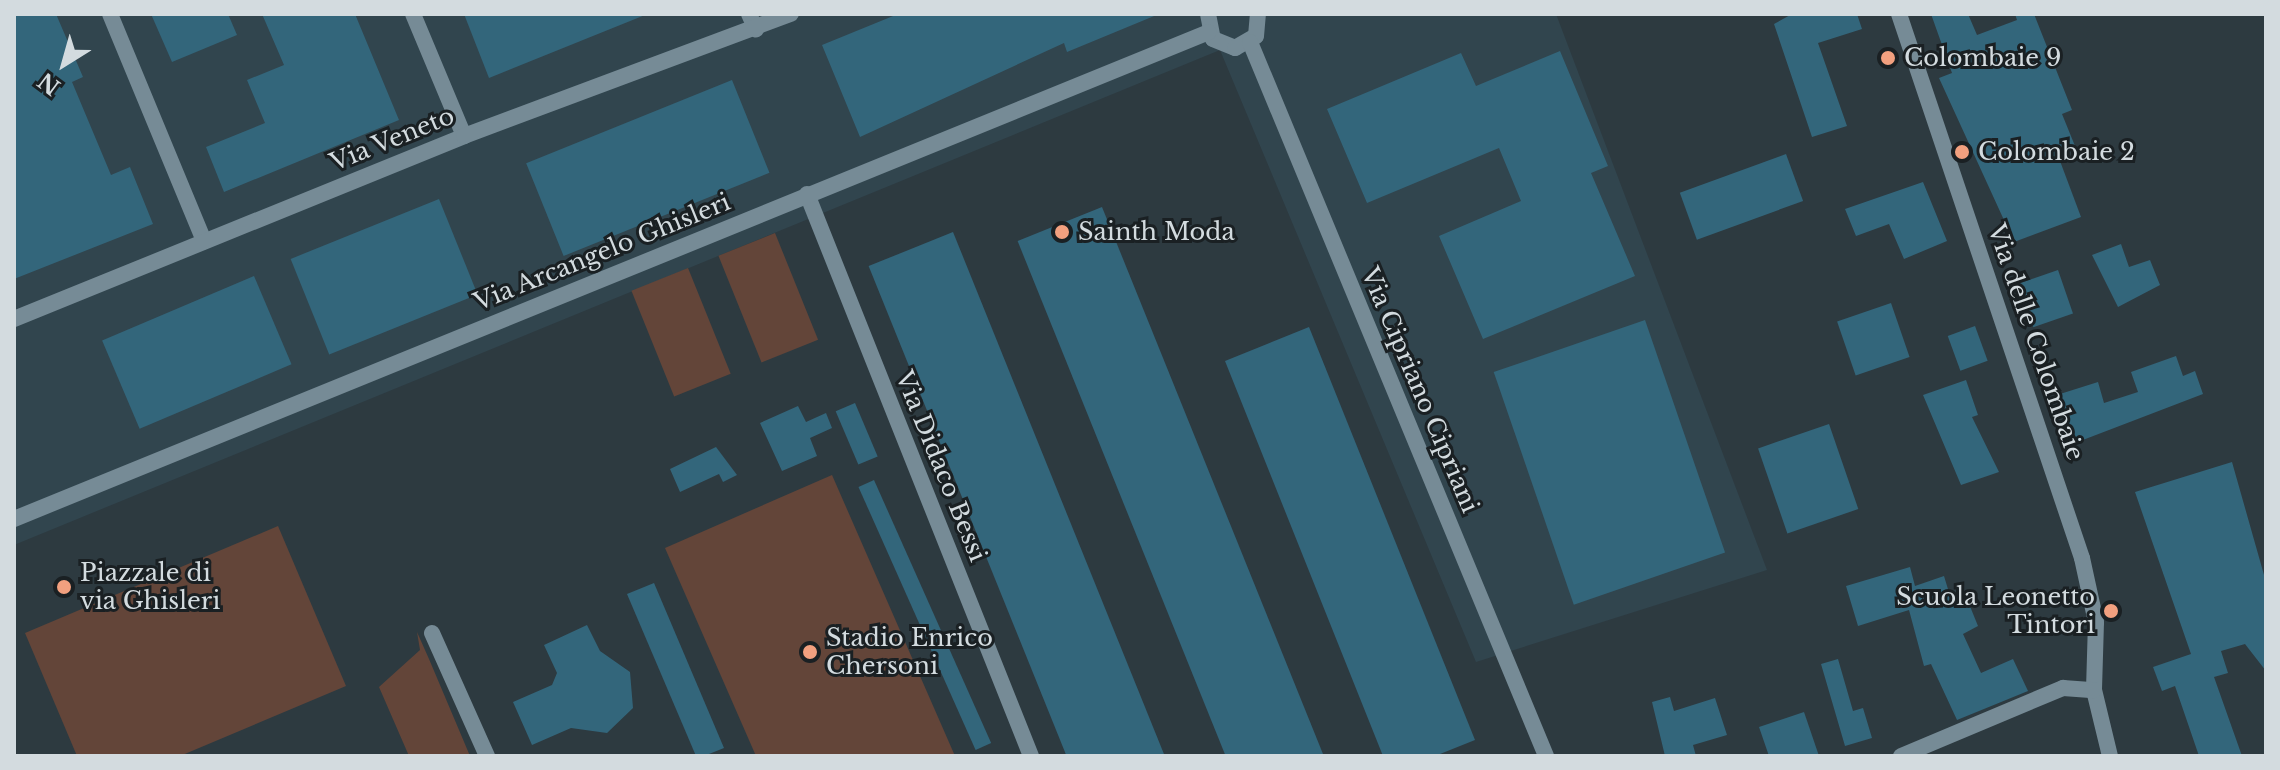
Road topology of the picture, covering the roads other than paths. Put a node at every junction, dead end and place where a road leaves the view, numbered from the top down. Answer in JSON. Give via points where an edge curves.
{"nodes":[{"id":1,"x":110,"y":14,"type":"edge"},
{"id":2,"x":413,"y":14,"type":"edge"},
{"id":3,"x":791,"y":14,"type":"edge"},
{"id":4,"x":1208,"y":14,"type":"edge"},
{"id":5,"x":1258,"y":14,"type":"edge"},
{"id":6,"x":1899,"y":14,"type":"edge"},
{"id":7,"x":753,"y":22,"type":"edge"},
{"id":8,"x":1209,"y":32,"type":"junction"},
{"id":9,"x":1250,"y":42,"type":"junction"},
{"id":10,"x":464,"y":136,"type":"junction"},
{"id":11,"x":807,"y":194,"type":"junction"},
{"id":12,"x":204,"y":241,"type":"junction"},
{"id":13,"x":14,"y":319,"type":"edge"},
{"id":14,"x":14,"y":519,"type":"edge"},
{"id":15,"x":432,"y":633,"type":"dead end"},
{"id":16,"x":2094,"y":690,"type":"junction"},
{"id":17,"x":487,"y":756,"type":"edge"},
{"id":18,"x":1031,"y":756,"type":"edge"},
{"id":19,"x":1546,"y":756,"type":"edge"},
{"id":20,"x":1901,"y":756,"type":"edge"},
{"id":21,"x":2110,"y":756,"type":"edge"}],
"edges":[{"from":1,"to":12,"type":"street"},
{"from":2,"to":10,"type":"street"},
{"from":3,"to":7,"type":"street","name":"Via Veneto"},
{"from":4,"to":8,"type":"street"},
{"from":5,"to":9,"type":"street"},
{"from":6,"to":16,"type":"street","name":"Via delle Colombaie","via":[[2082,558],[2096,622]]},
{"from":7,"to":10,"type":"street","name":"Via Veneto"},
{"from":8,"to":9,"type":"street","via":[[1227,48]]},
{"from":8,"to":11,"type":"street","name":"Via Arcangelo Ghisleri"},
{"from":9,"to":19,"type":"street","name":"Via Cipriano Cipriani"},
{"from":10,"to":12,"type":"street","name":"Via Veneto"},
{"from":11,"to":14,"type":"street","name":"Via Arcangelo Ghisleri"},
{"from":11,"to":18,"type":"street","name":"Via Didaco Bessi"},
{"from":12,"to":13,"type":"street","name":"Via Veneto"},
{"from":15,"to":17,"type":"street"},
{"from":16,"to":20,"type":"street","via":[[2063,688]]},
{"from":16,"to":21,"type":"street","name":"Via delle Colombaie"}]}
